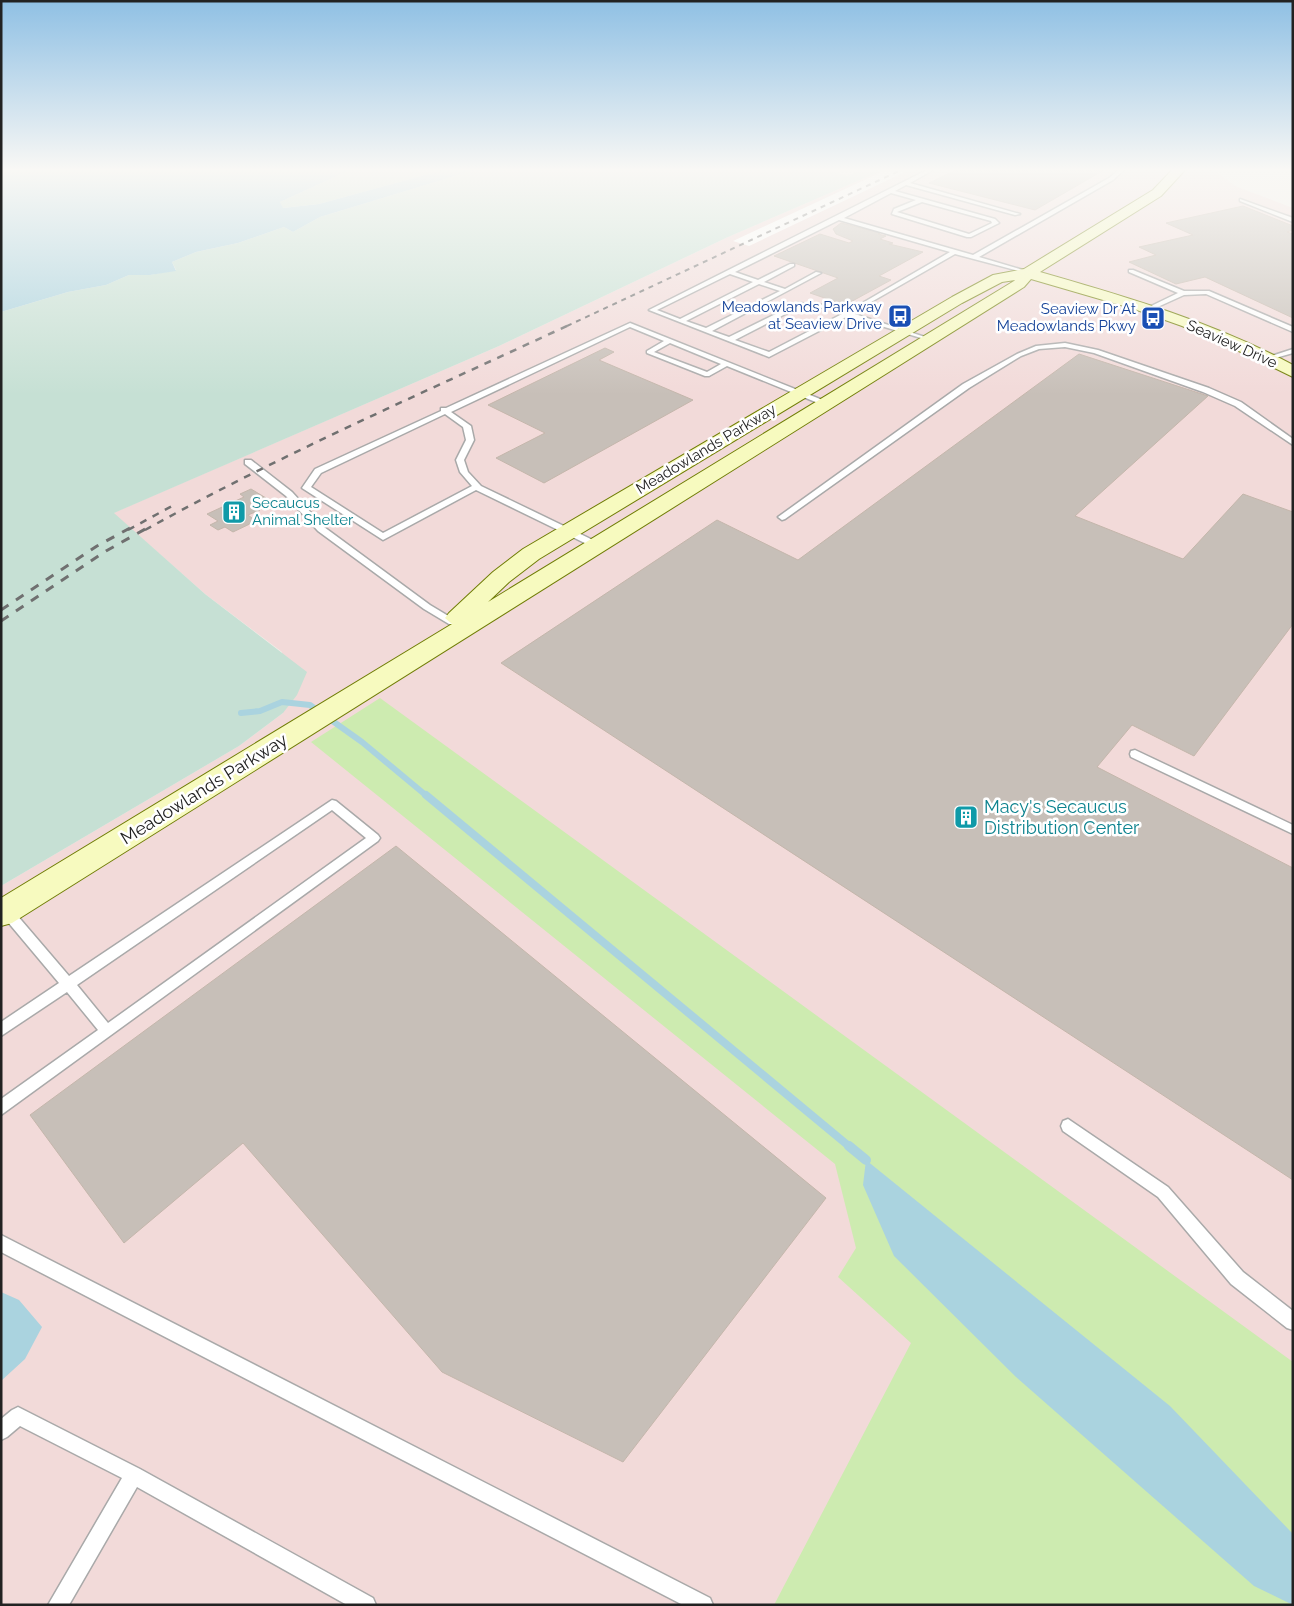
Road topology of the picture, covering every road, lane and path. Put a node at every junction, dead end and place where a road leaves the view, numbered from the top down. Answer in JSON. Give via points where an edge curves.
{"nodes":[{"id":1,"x":785,"y":245,"type":"edge"},
{"id":2,"x":930,"y":245,"type":"edge"},
{"id":3,"x":995,"y":245,"type":"edge"},
{"id":4,"x":1073,"y":245,"type":"edge"},
{"id":5,"x":954,"y":252,"type":"junction"},
{"id":6,"x":972,"y":258,"type":"junction"},
{"id":7,"x":792,"y":265,"type":"dead end"},
{"id":8,"x":1131,"y":271,"type":"dead end"},
{"id":9,"x":730,"y":272,"type":"junction"},
{"id":10,"x":1028,"y":273,"type":"junction"},
{"id":11,"x":818,"y":274,"type":"dead end"},
{"id":12,"x":758,"y":282,"type":"junction"},
{"id":13,"x":785,"y":291,"type":"junction"},
{"id":14,"x":1182,"y":293,"type":"junction"},
{"id":15,"x":823,"y":306,"type":"dead end"},
{"id":16,"x":1148,"y":309,"type":"junction"},
{"id":17,"x":835,"y":310,"type":"dead end"},
{"id":18,"x":847,"y":314,"type":"junction"},
{"id":19,"x":680,"y":320,"type":"junction"},
{"id":20,"x":706,"y":330,"type":"junction"},
{"id":21,"x":1293,"y":330,"type":"edge"},
{"id":22,"x":904,"y":331,"type":"junction"},
{"id":23,"x":729,"y":340,"type":"junction"},
{"id":24,"x":929,"y":340,"type":"junction"},
{"id":25,"x":669,"y":341,"type":"junction"},
{"id":26,"x":1293,"y":351,"type":"edge"},
{"id":27,"x":1268,"y":358,"type":"junction"},
{"id":28,"x":726,"y":364,"type":"junction"},
{"id":29,"x":1293,"y":372,"type":"edge"},
{"id":30,"x":799,"y":394,"type":"junction"},
{"id":31,"x":826,"y":403,"type":"junction"},
{"id":32,"x":444,"y":410,"type":"junction"},
{"id":33,"x":1293,"y":443,"type":"edge"},
{"id":34,"x":248,"y":462,"type":"dead end"},
{"id":35,"x":478,"y":488,"type":"junction"},
{"id":36,"x":782,"y":517,"type":"dead end"},
{"id":37,"x":567,"y":533,"type":"junction"},
{"id":38,"x":596,"y":546,"type":"junction"},
{"id":39,"x":452,"y":622,"type":"junction"},
{"id":40,"x":408,"y":663,"type":"junction"},
{"id":41,"x":1135,"y":754,"type":"dead end"},
{"id":42,"x":1293,"y":830,"type":"edge"},
{"id":43,"x":4,"y":913,"type":"edge"},
{"id":44,"x":68,"y":984,"type":"junction"},
{"id":45,"x":1,"y":1030,"type":"edge"},
{"id":46,"x":107,"y":1031,"type":"junction"},
{"id":47,"x":1,"y":1108,"type":"edge"},
{"id":48,"x":1068,"y":1126,"type":"dead end"},
{"id":49,"x":1,"y":1243,"type":"edge"},
{"id":50,"x":1293,"y":1322,"type":"edge"},
{"id":51,"x":1,"y":1431,"type":"edge"},
{"id":52,"x":134,"y":1475,"type":"junction"},
{"id":53,"x":58,"y":1605,"type":"edge"},
{"id":54,"x":366,"y":1605,"type":"edge"},
{"id":55,"x":703,"y":1605,"type":"edge"}],
"edges":[{"from":1,"to":9,"type":"lane"},
{"from":2,"to":5,"type":"lane"},
{"from":3,"to":6,"type":"lane"},
{"from":4,"to":10,"type":"street","name":"Meadowlands Parkway"},
{"from":5,"to":6,"type":"lane"},
{"from":5,"to":18,"type":"lane"},
{"from":6,"to":10,"type":"lane"},
{"from":7,"to":12,"type":"lane"},
{"from":8,"to":14,"type":"lane"},
{"from":9,"to":12,"type":"lane"},
{"from":9,"to":19,"type":"lane","via":[[652,310]]},
{"from":10,"to":16,"type":"street","name":"Seaview Drive"},
{"from":10,"to":22,"type":"street","name":"Meadowlands Parkway","via":[[998,278]]},
{"from":10,"to":24,"type":"street","name":"Meadowlands Parkway","via":[[1019,284]]},
{"from":11,"to":13,"type":"lane"},
{"from":12,"to":13,"type":"lane"},
{"from":12,"to":19,"type":"lane"},
{"from":13,"to":20,"type":"lane"},
{"from":14,"to":16,"type":"lane"},
{"from":14,"to":21,"type":"lane","via":[[1207,292]]},
{"from":15,"to":23,"type":"lane","via":[[800,304]]},
{"from":16,"to":27,"type":"street","name":"Seaview Drive","via":[[1211,332]]},
{"from":17,"to":18,"type":"lane"},
{"from":18,"to":22,"type":"lane"},
{"from":18,"to":23,"type":"lane","via":[[769,355]]},
{"from":19,"to":20,"type":"lane"},
{"from":20,"to":23,"type":"lane"},
{"from":22,"to":24,"type":"lane"},
{"from":22,"to":30,"type":"street","name":"Meadowlands Parkway"},
{"from":24,"to":31,"type":"street","name":"Meadowlands Parkway"},
{"from":25,"to":28,"type":"lane"},
{"from":25,"to":28,"type":"lane","via":[[649,352],[707,376]]},
{"from":25,"to":32,"type":"lane","via":[[630,325]]},
{"from":26,"to":27,"type":"lane"},
{"from":27,"to":29,"type":"street","name":"Seaview Drive"},
{"from":28,"to":30,"type":"lane"},
{"from":30,"to":31,"type":"lane"},
{"from":30,"to":37,"type":"street","name":"Meadowlands Parkway"},
{"from":31,"to":38,"type":"street","name":"Meadowlands Parkway"},
{"from":32,"to":35,"type":"lane","via":[[467,426],[470,440],[460,460],[462,471]]},
{"from":32,"to":35,"type":"lane","via":[[318,471],[306,488],[383,537]]},
{"from":33,"to":36,"type":"lane","via":[[1238,404],[1206,390],[1096,352],[1066,345],[1038,347],[966,386]]},
{"from":34,"to":39,"type":"lane","via":[[289,494],[322,529]]},
{"from":35,"to":37,"type":"lane"},
{"from":37,"to":38,"type":"lane"},
{"from":37,"to":39,"type":"street","name":"Meadowlands Parkway","via":[[515,565]]},
{"from":38,"to":40,"type":"street","name":"Meadowlands Parkway"},
{"from":39,"to":40,"type":"street","name":"Meadowlands Parkway"},
{"from":40,"to":43,"type":"street","name":"Meadowlands Parkway"},
{"from":41,"to":42,"type":"lane"},
{"from":43,"to":44,"type":"lane"},
{"from":44,"to":45,"type":"lane"},
{"from":44,"to":46,"type":"lane"},
{"from":44,"to":46,"type":"lane","via":[[332,804],[374,838]]},
{"from":46,"to":47,"type":"lane"},
{"from":48,"to":50,"type":"lane","via":[[1163,1192],[1237,1278]]},
{"from":49,"to":55,"type":"lane"},
{"from":51,"to":52,"type":"lane","via":[[18,1416]]},
{"from":52,"to":53,"type":"lane"},
{"from":52,"to":54,"type":"lane"}]}
